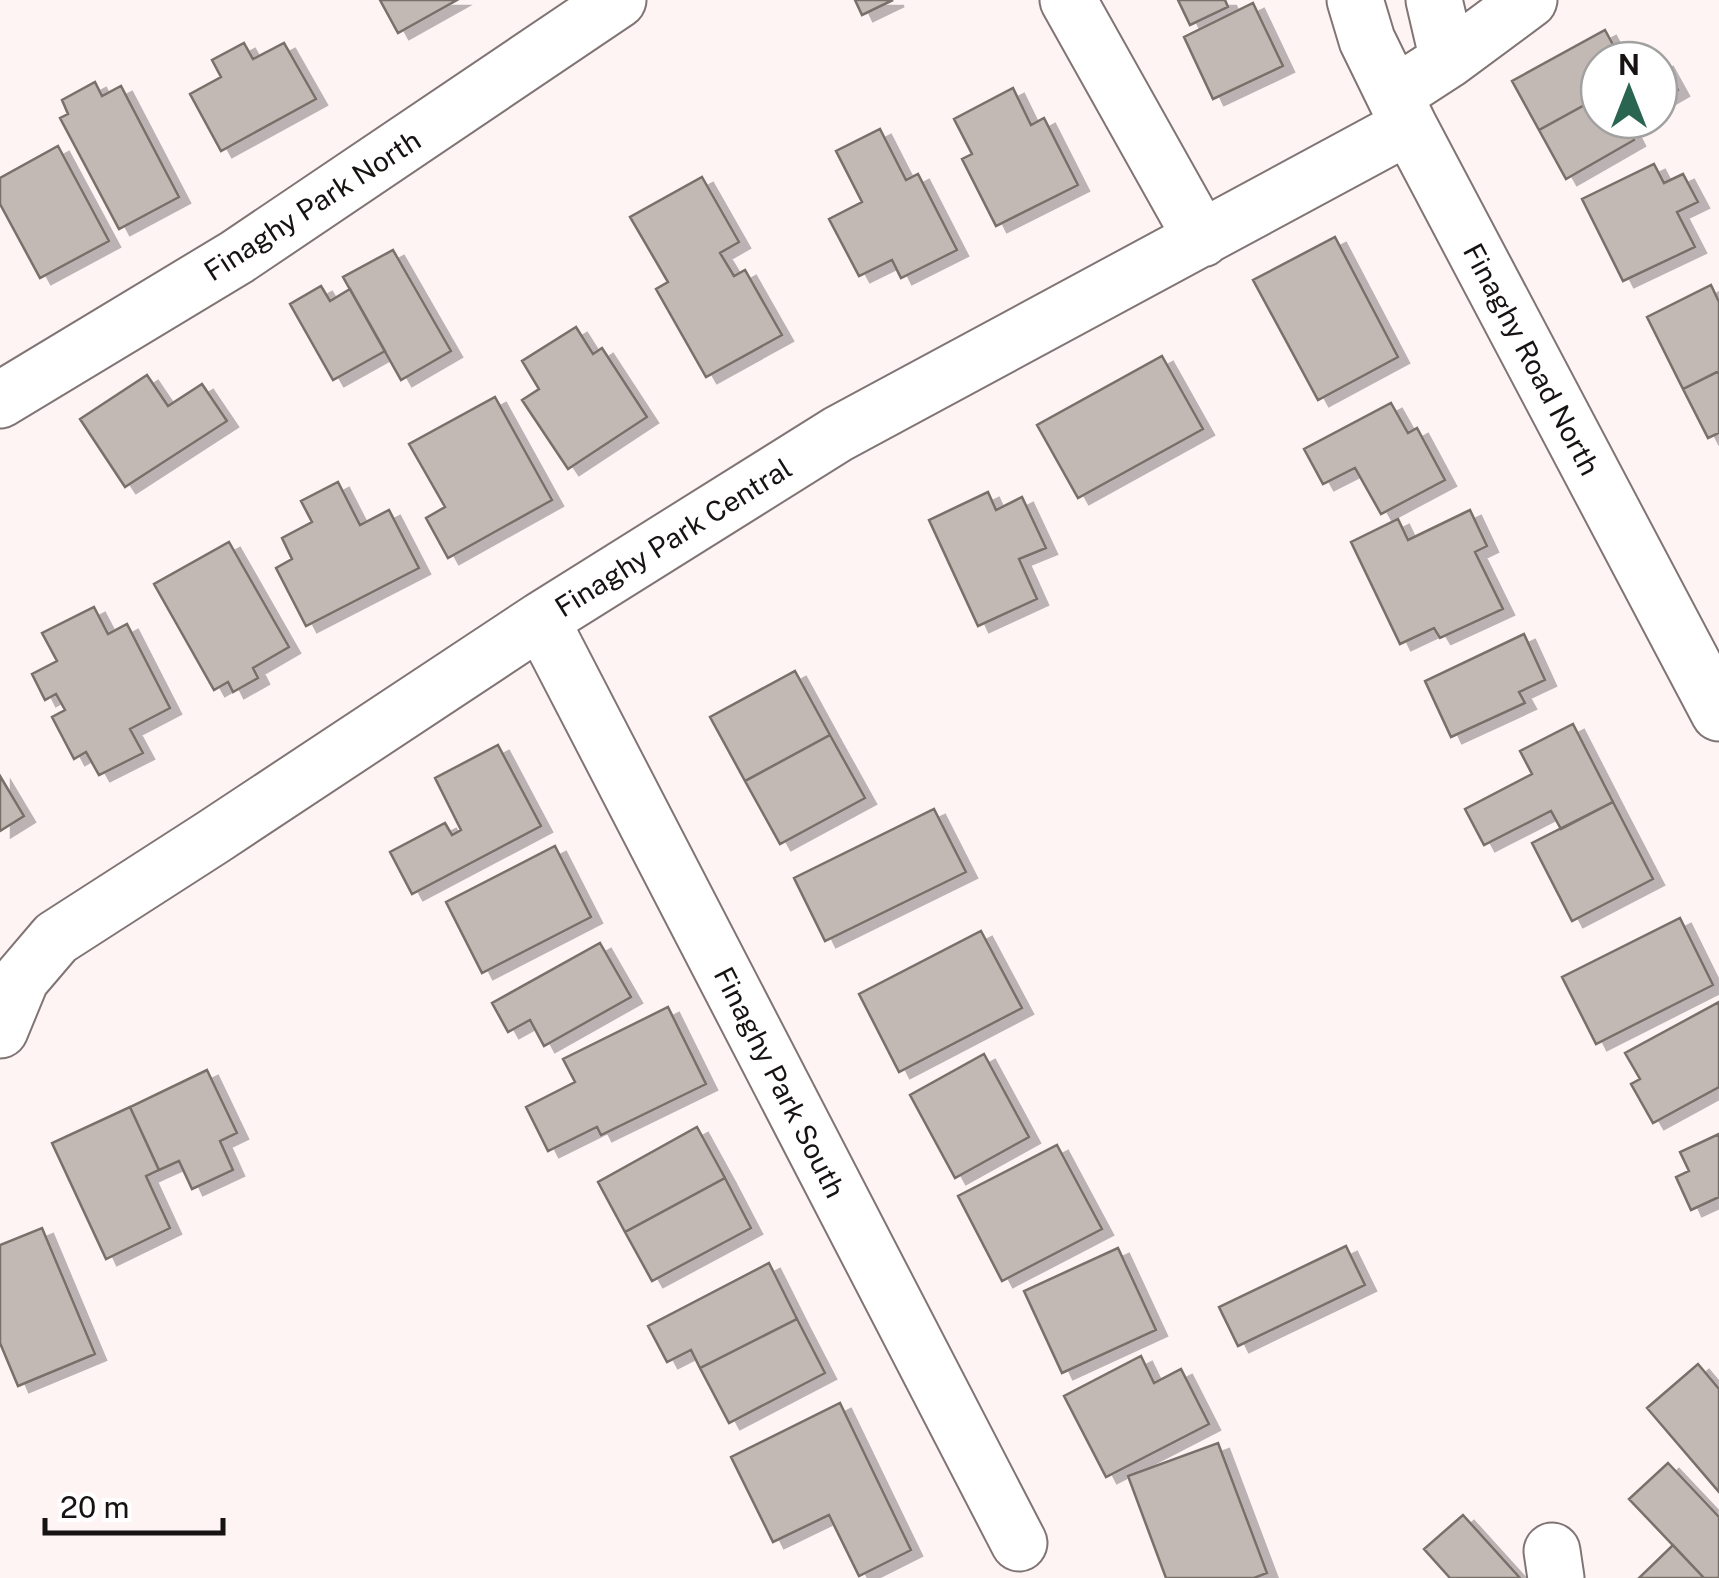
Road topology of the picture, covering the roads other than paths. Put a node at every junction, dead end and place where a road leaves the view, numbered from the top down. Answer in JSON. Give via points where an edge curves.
{"nodes":[{"id":1,"x":618,"y":0,"type":"edge"},
{"id":2,"x":1068,"y":0,"type":"edge"},
{"id":3,"x":1355,"y":0,"type":"edge"},
{"id":4,"x":1434,"y":0,"type":"edge"},
{"id":5,"x":1530,"y":0,"type":"edge"},
{"id":6,"x":1448,"y":60,"type":"junction"},
{"id":7,"x":1402,"y":110,"type":"junction"},
{"id":8,"x":1202,"y":239,"type":"junction"},
{"id":9,"x":0,"y":400,"type":"edge"},
{"id":10,"x":540,"y":620,"type":"junction"},
{"id":11,"x":1719,"y":712,"type":"edge"},
{"id":12,"x":0,"y":1030,"type":"edge"},
{"id":13,"x":1019,"y":1544,"type":"dead end"}],
"edges":[{"from":1,"to":9,"type":"street","name":"Finaghy Park North","via":[[238,257]]},
{"from":2,"to":8,"type":"street"},
{"from":3,"to":7,"type":"street","name":"Finaghy Road North"},
{"from":4,"to":6,"type":"street"},
{"from":5,"to":6,"type":"street","name":"Finaghy Park Central"},
{"from":6,"to":7,"type":"street","name":"Finaghy Park Central"},
{"from":7,"to":8,"type":"street","name":"Finaghy Park Central"},
{"from":7,"to":11,"type":"street","name":"Finaghy Road North"},
{"from":8,"to":10,"type":"street","name":"Finaghy Park Central","via":[[838,434]]},
{"from":10,"to":12,"type":"street","name":"Finaghy Park Central","via":[[56,938],[22,980]]},
{"from":10,"to":13,"type":"street","name":"Finaghy Park South"}]}
